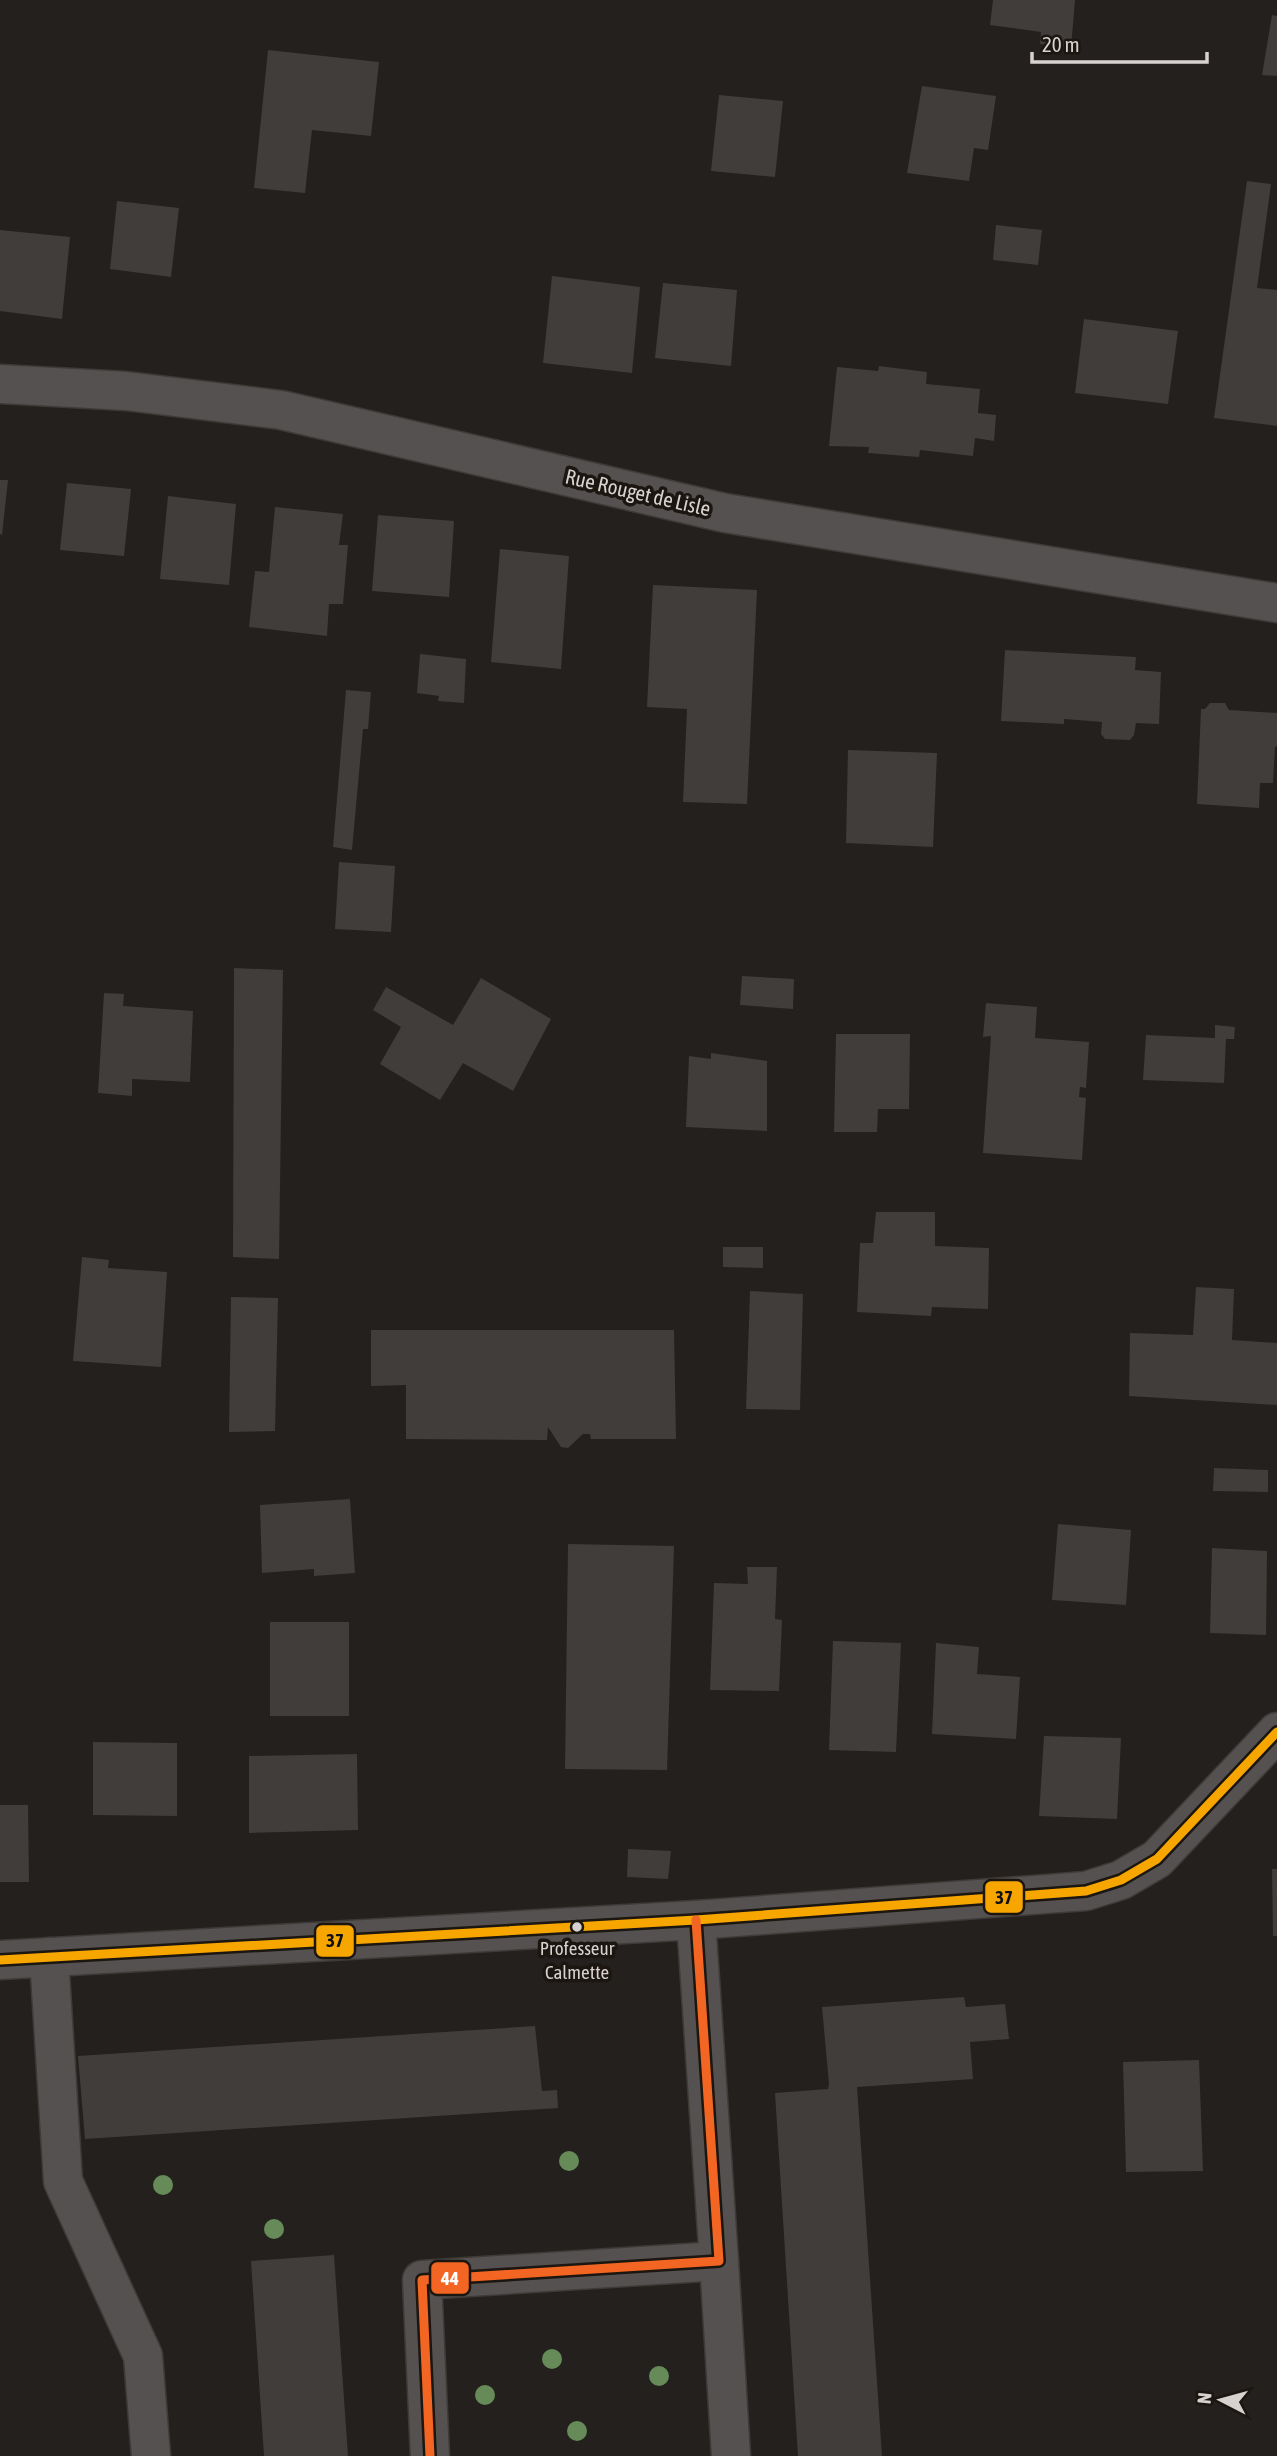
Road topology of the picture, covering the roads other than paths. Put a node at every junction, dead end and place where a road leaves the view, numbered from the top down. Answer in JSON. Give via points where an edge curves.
{"nodes":[{"id":1,"x":0,"y":384,"type":"edge"},
{"id":2,"x":1277,"y":603,"type":"edge"},
{"id":3,"x":1277,"y":1732,"type":"edge"},
{"id":4,"x":696,"y":1920,"type":"junction"},
{"id":5,"x":49,"y":1957,"type":"junction"},
{"id":6,"x":0,"y":1960,"type":"edge"},
{"id":7,"x":719,"y":2262,"type":"junction"},
{"id":8,"x":150,"y":2456,"type":"edge"},
{"id":9,"x":430,"y":2456,"type":"edge"},
{"id":10,"x":731,"y":2456,"type":"edge"}],
"edges":[{"from":1,"to":2,"type":"street","name":"Rue Rouget de Lisle","via":[[125,391],[281,410],[725,513]]},
{"from":3,"to":4,"type":"street","via":[[1157,1859],[1121,1880],[1086,1891]]},
{"from":4,"to":5,"type":"street"},
{"from":4,"to":7,"type":"street"},
{"from":5,"to":6,"type":"street"},
{"from":5,"to":8,"type":"street","via":[[62,2182],[143,2356]]},
{"from":7,"to":9,"type":"street","via":[[422,2280]]},
{"from":7,"to":10,"type":"street"}]}
